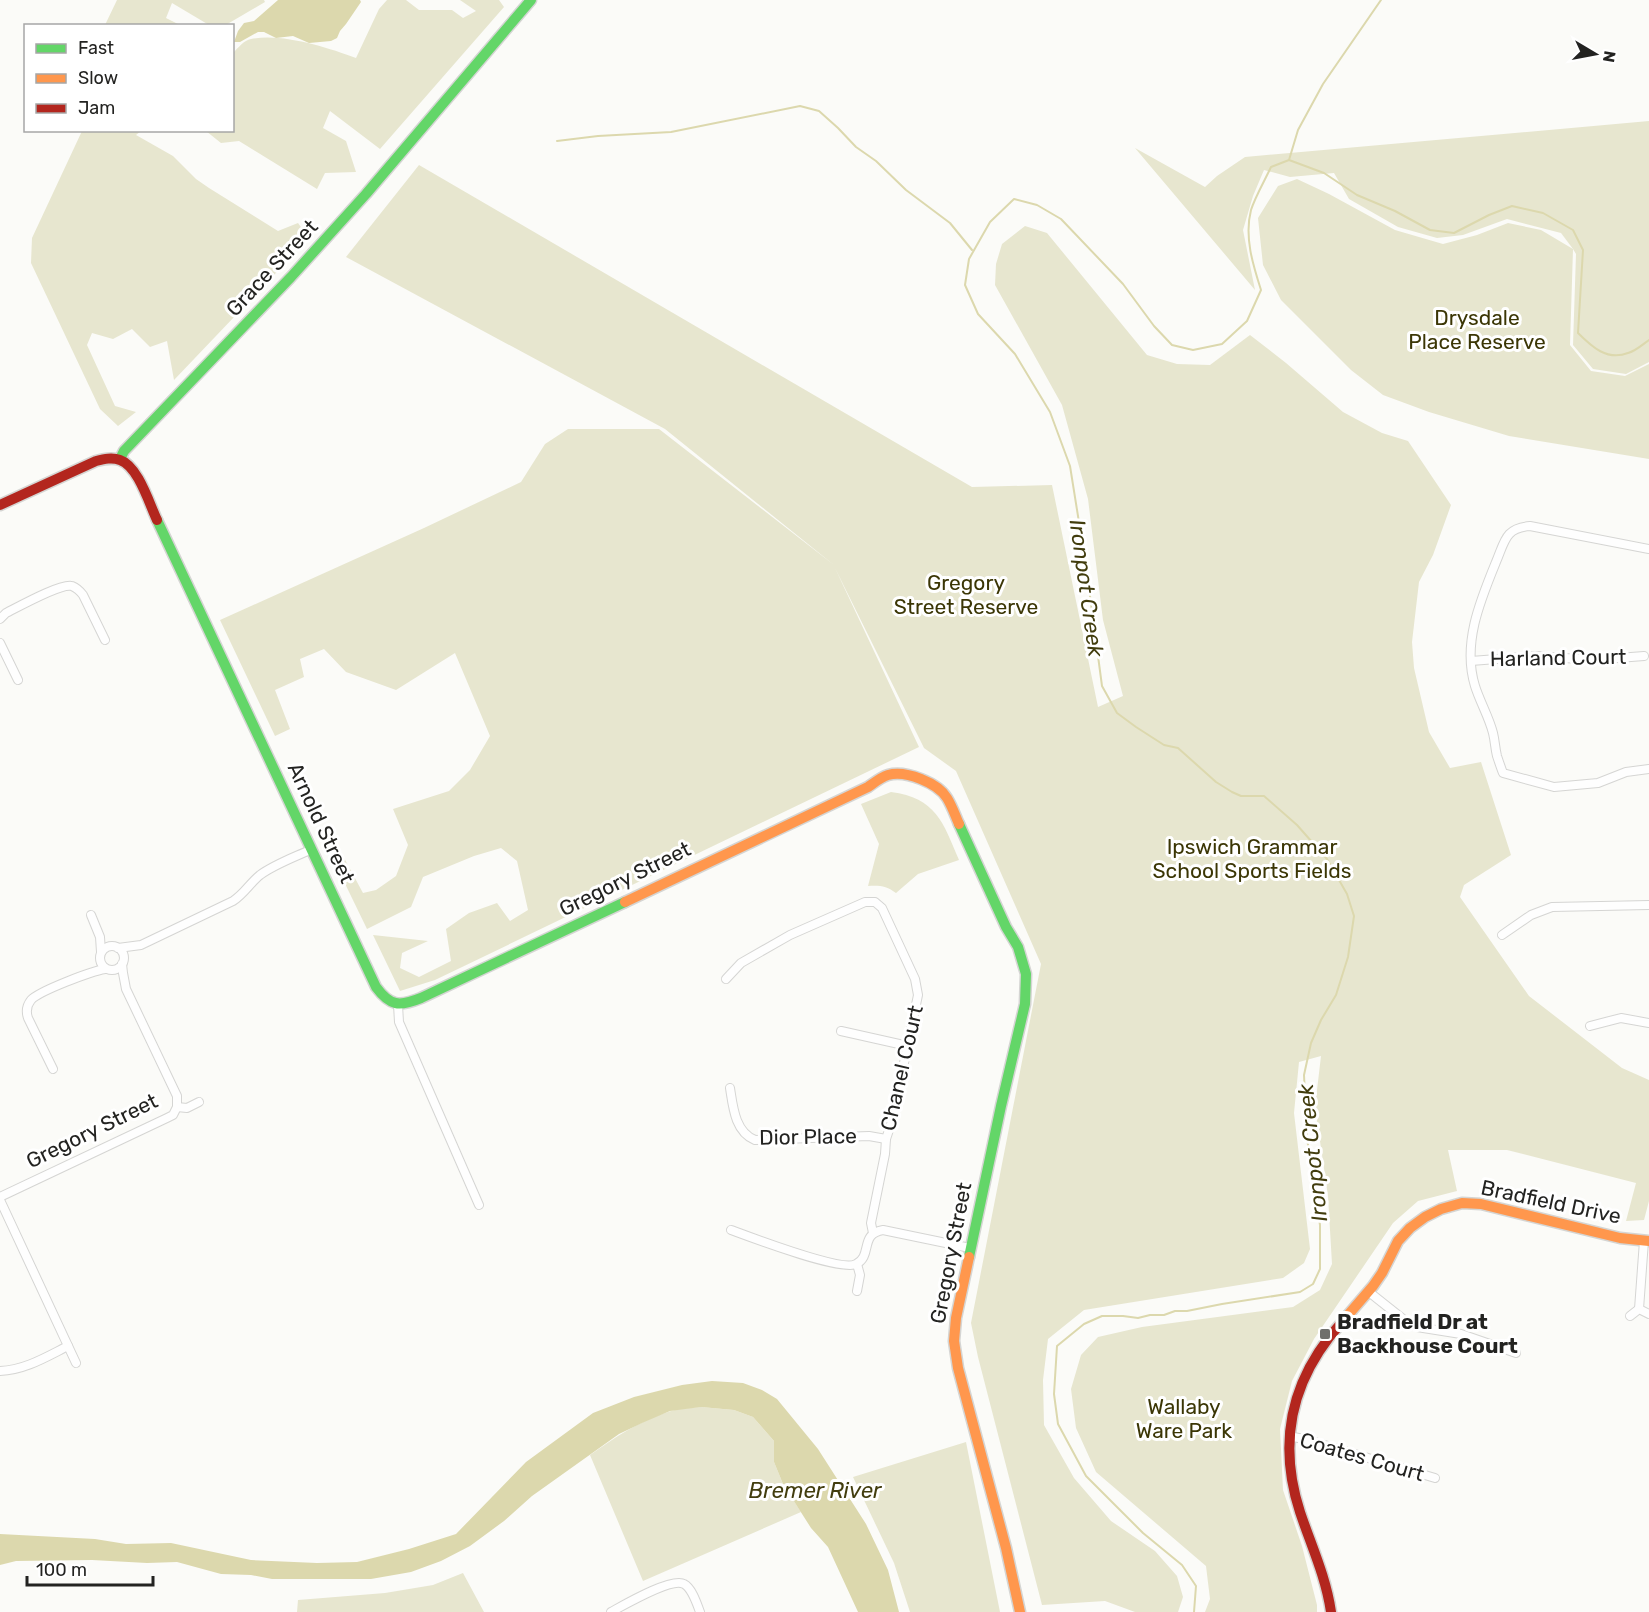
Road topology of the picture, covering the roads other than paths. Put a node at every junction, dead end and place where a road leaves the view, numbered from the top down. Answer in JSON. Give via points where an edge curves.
{"nodes":[{"id":1,"x":531,"y":0,"type":"edge"},
{"id":2,"x":120,"y":459,"type":"junction"},
{"id":3,"x":0,"y":506,"type":"edge"},
{"id":4,"x":1649,"y":549,"type":"edge"},
{"id":5,"x":0,"y":619,"type":"edge"},
{"id":6,"x":105,"y":640,"type":"dead end"},
{"id":7,"x":0,"y":643,"type":"edge"},
{"id":8,"x":1644,"y":656,"type":"dead end"},
{"id":9,"x":1471,"y":661,"type":"junction"},
{"id":10,"x":18,"y":680,"type":"dead end"},
{"id":11,"x":1649,"y":769,"type":"edge"},
{"id":12,"x":312,"y":849,"type":"junction"},
{"id":13,"x":1649,"y":905,"type":"edge"},
{"id":14,"x":91,"y":915,"type":"dead end"},
{"id":15,"x":98,"y":930,"type":"junction"},
{"id":16,"x":1502,"y":935,"type":"dead end"},
{"id":17,"x":141,"y":945,"type":"junction"},
{"id":18,"x":116,"y":947,"type":"junction"},
{"id":19,"x":100,"y":955,"type":"junction"},
{"id":20,"x":123,"y":963,"type":"junction"},
{"id":21,"x":107,"y":969,"type":"junction"},
{"id":22,"x":82,"y":975,"type":"junction"},
{"id":23,"x":726,"y":978,"type":"dead end"},
{"id":24,"x":126,"y":989,"type":"junction"},
{"id":25,"x":398,"y":1005,"type":"junction"},
{"id":26,"x":1649,"y":1023,"type":"edge"},
{"id":27,"x":1590,"y":1026,"type":"dead end"},
{"id":28,"x":841,"y":1031,"type":"dead end"},
{"id":29,"x":908,"y":1046,"type":"junction"},
{"id":30,"x":53,"y":1069,"type":"dead end"},
{"id":31,"x":730,"y":1088,"type":"dead end"},
{"id":32,"x":200,"y":1102,"type":"dead end"},
{"id":33,"x":177,"y":1107,"type":"junction"},
{"id":34,"x":886,"y":1139,"type":"junction"},
{"id":35,"x":0,"y":1199,"type":"edge"},
{"id":36,"x":479,"y":1205,"type":"dead end"},
{"id":37,"x":731,"y":1230,"type":"dead end"},
{"id":38,"x":873,"y":1233,"type":"junction"},
{"id":39,"x":1647,"y":1241,"type":"edge"},
{"id":40,"x":970,"y":1248,"type":"junction"},
{"id":41,"x":857,"y":1264,"type":"junction"},
{"id":42,"x":857,"y":1291,"type":"dead end"},
{"id":43,"x":1369,"y":1292,"type":"junction"},
{"id":44,"x":1639,"y":1309,"type":"junction"},
{"id":45,"x":1649,"y":1314,"type":"edge"},
{"id":46,"x":1630,"y":1316,"type":"dead end"},
{"id":47,"x":68,"y":1346,"type":"junction"},
{"id":48,"x":1516,"y":1353,"type":"dead end"},
{"id":49,"x":76,"y":1363,"type":"dead end"},
{"id":50,"x":0,"y":1371,"type":"edge"},
{"id":51,"x":1289,"y":1436,"type":"junction"},
{"id":52,"x":1435,"y":1478,"type":"dead end"},
{"id":53,"x":611,"y":1612,"type":"edge"},
{"id":54,"x":700,"y":1612,"type":"edge"},
{"id":55,"x":1020,"y":1612,"type":"edge"},
{"id":56,"x":1331,"y":1612,"type":"edge"}],
"edges":[{"from":1,"to":2,"type":"main road","name":"Grace Street","via":[[366,194]]},
{"from":2,"to":3,"type":"main road","via":[[96,461]]},
{"from":2,"to":12,"type":"main road","name":"Arnold Street","via":[[134,471]]},
{"from":4,"to":9,"type":"street","via":[[1530,526],[1511,530],[1480,601]]},
{"from":5,"to":6,"type":"street","via":[[71,585],[83,595]]},
{"from":7,"to":10,"type":"street"},
{"from":8,"to":9,"type":"street","name":"Harland Court","via":[[1592,660],[1537,656]]},
{"from":9,"to":11,"type":"street","via":[[1503,773],[1554,787],[1598,783],[1626,772]]},
{"from":12,"to":17,"type":"street","via":[[266,871],[233,901]]},
{"from":12,"to":25,"type":"main road","name":"Arnold Street","via":[[376,987],[387,1001]]},
{"from":13,"to":16,"type":"street","via":[[1552,907],[1531,915]]},
{"from":14,"to":15,"type":"street"},
{"from":15,"to":18,"type":"street"},
{"from":15,"to":19,"type":"street"},
{"from":17,"to":18,"type":"street"},
{"from":17,"to":20,"type":"street"},
{"from":18,"to":19,"type":"street","via":[[107,947]]},
{"from":18,"to":20,"type":"street","via":[[123,953]]},
{"from":19,"to":21,"type":"street","via":[[102,966]]},
{"from":19,"to":22,"type":"street"},
{"from":20,"to":21,"type":"street","via":[[116,969]]},
{"from":20,"to":24,"type":"street"},
{"from":21,"to":22,"type":"street"},
{"from":21,"to":24,"type":"street"},
{"from":22,"to":30,"type":"street","via":[[36,997],[28,1007],[28,1018]]},
{"from":23,"to":29,"type":"street","name":"Chanel Court","via":[[741,963],[789,935],[865,902],[875,902],[882,908],[917,984]]},
{"from":24,"to":33,"type":"street","via":[[177,1096]]},
{"from":25,"to":36,"type":"street","via":[[399,1022]]},
{"from":25,"to":40,"type":"main road","name":"Gregory Street","via":[[421,998],[868,786],[897,781],[916,784],[934,794],[953,813],[1006,927],[1020,975],[1016,1041]]},
{"from":26,"to":27,"type":"street","via":[[1621,1018]]},
{"from":28,"to":29,"type":"street"},
{"from":29,"to":34,"type":"street","name":"Chanel Court"},
{"from":31,"to":34,"type":"street","name":"Dior Place","via":[[739,1126],[755,1140],[869,1136]]},
{"from":32,"to":33,"type":"street","name":"Gregory Street"},
{"from":33,"to":35,"type":"street","name":"Gregory Street","via":[[167,1118]]},
{"from":34,"to":38,"type":"street","name":"Chanel Court","via":[[871,1223]]},
{"from":35,"to":47,"type":"street"},
{"from":37,"to":41,"type":"street","via":[[845,1266]]},
{"from":38,"to":40,"type":"street","via":[[883,1230]]},
{"from":38,"to":41,"type":"street","via":[[864,1257]]},
{"from":39,"to":43,"type":"main road","name":"Bradfield Drive","via":[[1481,1204],[1458,1204],[1428,1214],[1411,1227]]},
{"from":39,"to":44,"type":"street"},
{"from":40,"to":55,"type":"main road","name":"Gregory Street","via":[[955,1329],[955,1354]]},
{"from":41,"to":42,"type":"street"},
{"from":43,"to":48,"type":"street","via":[[1417,1327],[1467,1336]]},
{"from":43,"to":51,"type":"main road","name":"Bradfield Drive","via":[[1324,1342],[1302,1384]]},
{"from":44,"to":45,"type":"street"},
{"from":44,"to":46,"type":"street"},
{"from":47,"to":49,"type":"street"},
{"from":47,"to":50,"type":"street","via":[[24,1367]]},
{"from":51,"to":52,"type":"street","name":"Coates Court"},
{"from":51,"to":56,"type":"main road","name":"Bradfield Drive","via":[[1289,1471]]},
{"from":53,"to":54,"type":"street","via":[[673,1582],[683,1583],[689,1589]]}]}
